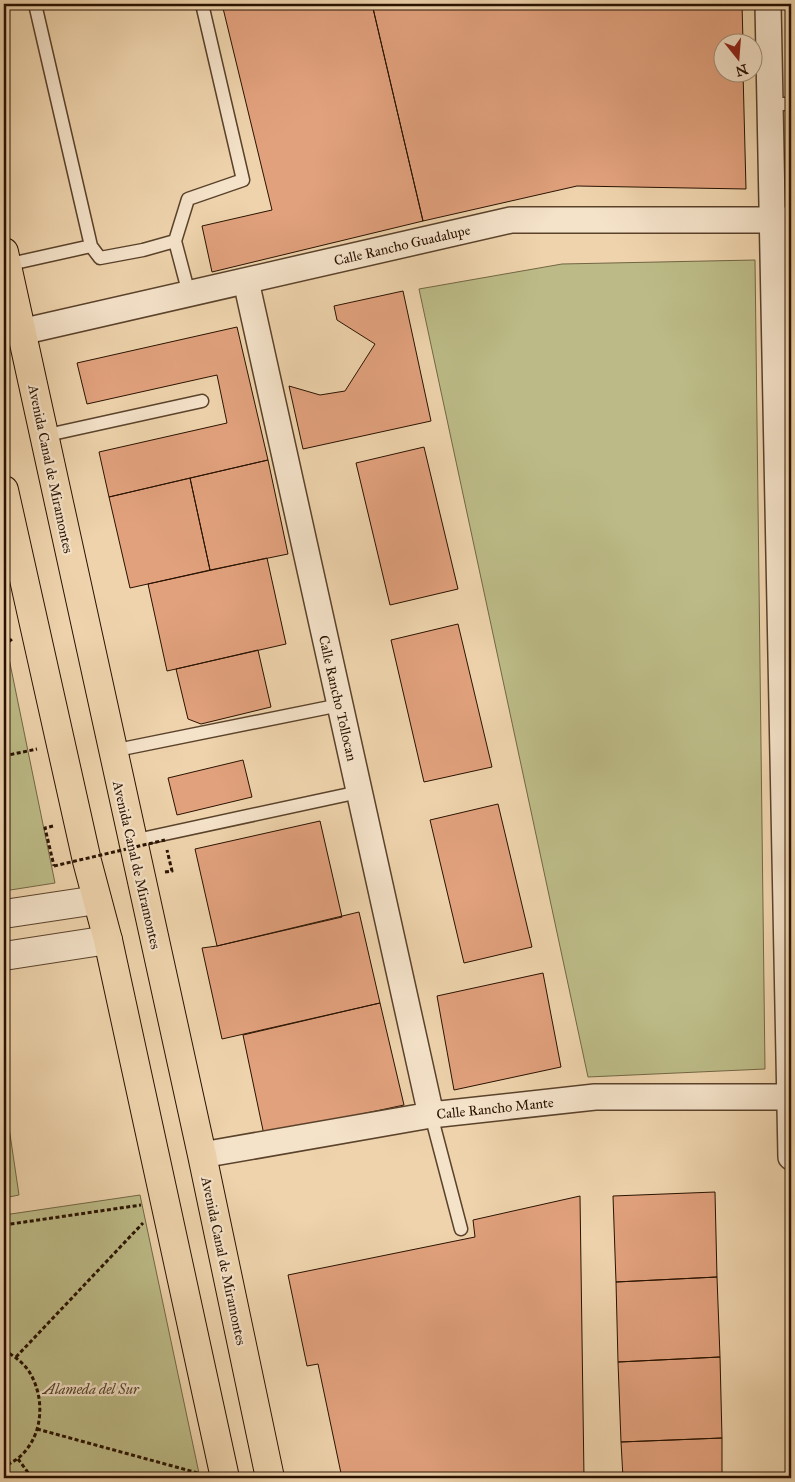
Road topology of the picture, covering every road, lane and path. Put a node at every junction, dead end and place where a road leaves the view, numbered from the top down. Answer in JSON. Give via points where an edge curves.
{"nodes":[{"id":1,"x":35,"y":4,"type":"edge"},
{"id":2,"x":202,"y":4,"type":"edge"},
{"id":3,"x":768,"y":4,"type":"edge"},
{"id":4,"x":781,"y":104,"type":"edge"},
{"id":5,"x":782,"y":221,"type":"edge"},
{"id":6,"x":175,"y":242,"type":"junction"},
{"id":7,"x":91,"y":246,"type":"junction"},
{"id":8,"x":5,"y":258,"type":"edge"},
{"id":9,"x":246,"y":281,"type":"junction"},
{"id":10,"x":189,"y":294,"type":"junction"},
{"id":11,"x":21,"y":332,"type":"junction"},
{"id":12,"x":202,"y":401,"type":"dead end"},
{"id":13,"x":43,"y":436,"type":"junction"},
{"id":14,"x":4,"y":490,"type":"edge"},
{"id":15,"x":340,"y":705,"type":"junction"},
{"id":16,"x":61,"y":744,"type":"junction"},
{"id":17,"x":112,"y":751,"type":"junction"},
{"id":18,"x":4,"y":756,"type":"edge"},
{"id":19,"x":359,"y":792,"type":"junction"},
{"id":20,"x":45,"y":828,"type":"dead end"},
{"id":21,"x":132,"y":841,"type":"junction"},
{"id":22,"x":172,"y":871,"type":"dead end"},
{"id":23,"x":97,"y":900,"type":"junction"},
{"id":24,"x":4,"y":914,"type":"edge"},
{"id":25,"x":108,"y":940,"type":"junction"},
{"id":26,"x":4,"y":956,"type":"edge"},
{"id":27,"x":791,"y":1097,"type":"edge"},
{"id":28,"x":431,"y":1115,"type":"junction"},
{"id":29,"x":202,"y":1155,"type":"junction"},
{"id":30,"x":791,"y":1157,"type":"edge"},
{"id":31,"x":164,"y":1202,"type":"junction"},
{"id":32,"x":4,"y":1225,"type":"edge"},
{"id":33,"x":461,"y":1229,"type":"dead end"},
{"id":34,"x":4,"y":1350,"type":"edge"},
{"id":35,"x":16,"y":1357,"type":"junction"},
{"id":36,"x":37,"y":1429,"type":"junction"},
{"id":37,"x":18,"y":1459,"type":"junction"},
{"id":38,"x":4,"y":1467,"type":"edge"},
{"id":39,"x":215,"y":1477,"type":"edge"},
{"id":40,"x":32,"y":1478,"type":"edge"},
{"id":41,"x":270,"y":1478,"type":"edge"}],
"edges":[{"from":1,"to":7,"type":"lane"},
{"from":2,"to":6,"type":"lane","via":[[243,180],[188,199]]},
{"from":3,"to":4,"type":"street"},
{"from":4,"to":5,"type":"street"},
{"from":5,"to":9,"type":"street","name":"Calle Rancho Guadalupe","via":[[511,220]]},
{"from":5,"to":27,"type":"street"},
{"from":6,"to":7,"type":"lane","via":[[100,258]]},
{"from":6,"to":10,"type":"lane"},
{"from":7,"to":8,"type":"lane"},
{"from":8,"to":11,"type":"main road","name":"Avenida Canal de Miramontes"},
{"from":9,"to":10,"type":"street","name":"Calle Rancho Guadalupe"},
{"from":9,"to":15,"type":"street","name":"Calle Rancho Tollocan"},
{"from":10,"to":11,"type":"street","name":"Calle Rancho Guadalupe"},
{"from":11,"to":13,"type":"main road","name":"Avenida Canal de Miramontes"},
{"from":12,"to":13,"type":"lane"},
{"from":13,"to":17,"type":"main road","name":"Avenida Canal de Miramontes"},
{"from":14,"to":16,"type":"main road"},
{"from":15,"to":17,"type":"lane"},
{"from":15,"to":19,"type":"street","name":"Calle Rancho Tollocan"},
{"from":16,"to":18,"type":"path"},
{"from":16,"to":23,"type":"main road"},
{"from":17,"to":21,"type":"main road","name":"Avenida Canal de Miramontes"},
{"from":19,"to":21,"type":"lane"},
{"from":19,"to":28,"type":"street","name":"Calle Rancho Tollocan"},
{"from":20,"to":22,"type":"path","bridge":true,"via":[[54,866],[165,840]]},
{"from":21,"to":29,"type":"main road","name":"Avenida Canal de Miramontes"},
{"from":23,"to":24,"type":"street"},
{"from":23,"to":25,"type":"main road"},
{"from":25,"to":26,"type":"street"},
{"from":25,"to":31,"type":"main road"},
{"from":27,"to":28,"type":"street","name":"Calle Rancho Mante","via":[[595,1097]]},
{"from":27,"to":30,"type":"street"},
{"from":28,"to":29,"type":"street","name":"Calle Rancho Mante"},
{"from":28,"to":33,"type":"lane"},
{"from":29,"to":41,"type":"main road","name":"Avenida Canal de Miramontes"},
{"from":31,"to":32,"type":"path"},
{"from":31,"to":35,"type":"path"},
{"from":31,"to":39,"type":"main road"},
{"from":34,"to":35,"type":"path"},
{"from":35,"to":36,"type":"path","via":[[30,1372],[38,1390],[41,1410]]},
{"from":36,"to":37,"type":"path","via":[[30,1445]]},
{"from":36,"to":39,"type":"path"},
{"from":37,"to":38,"type":"path"},
{"from":37,"to":40,"type":"path"}]}
